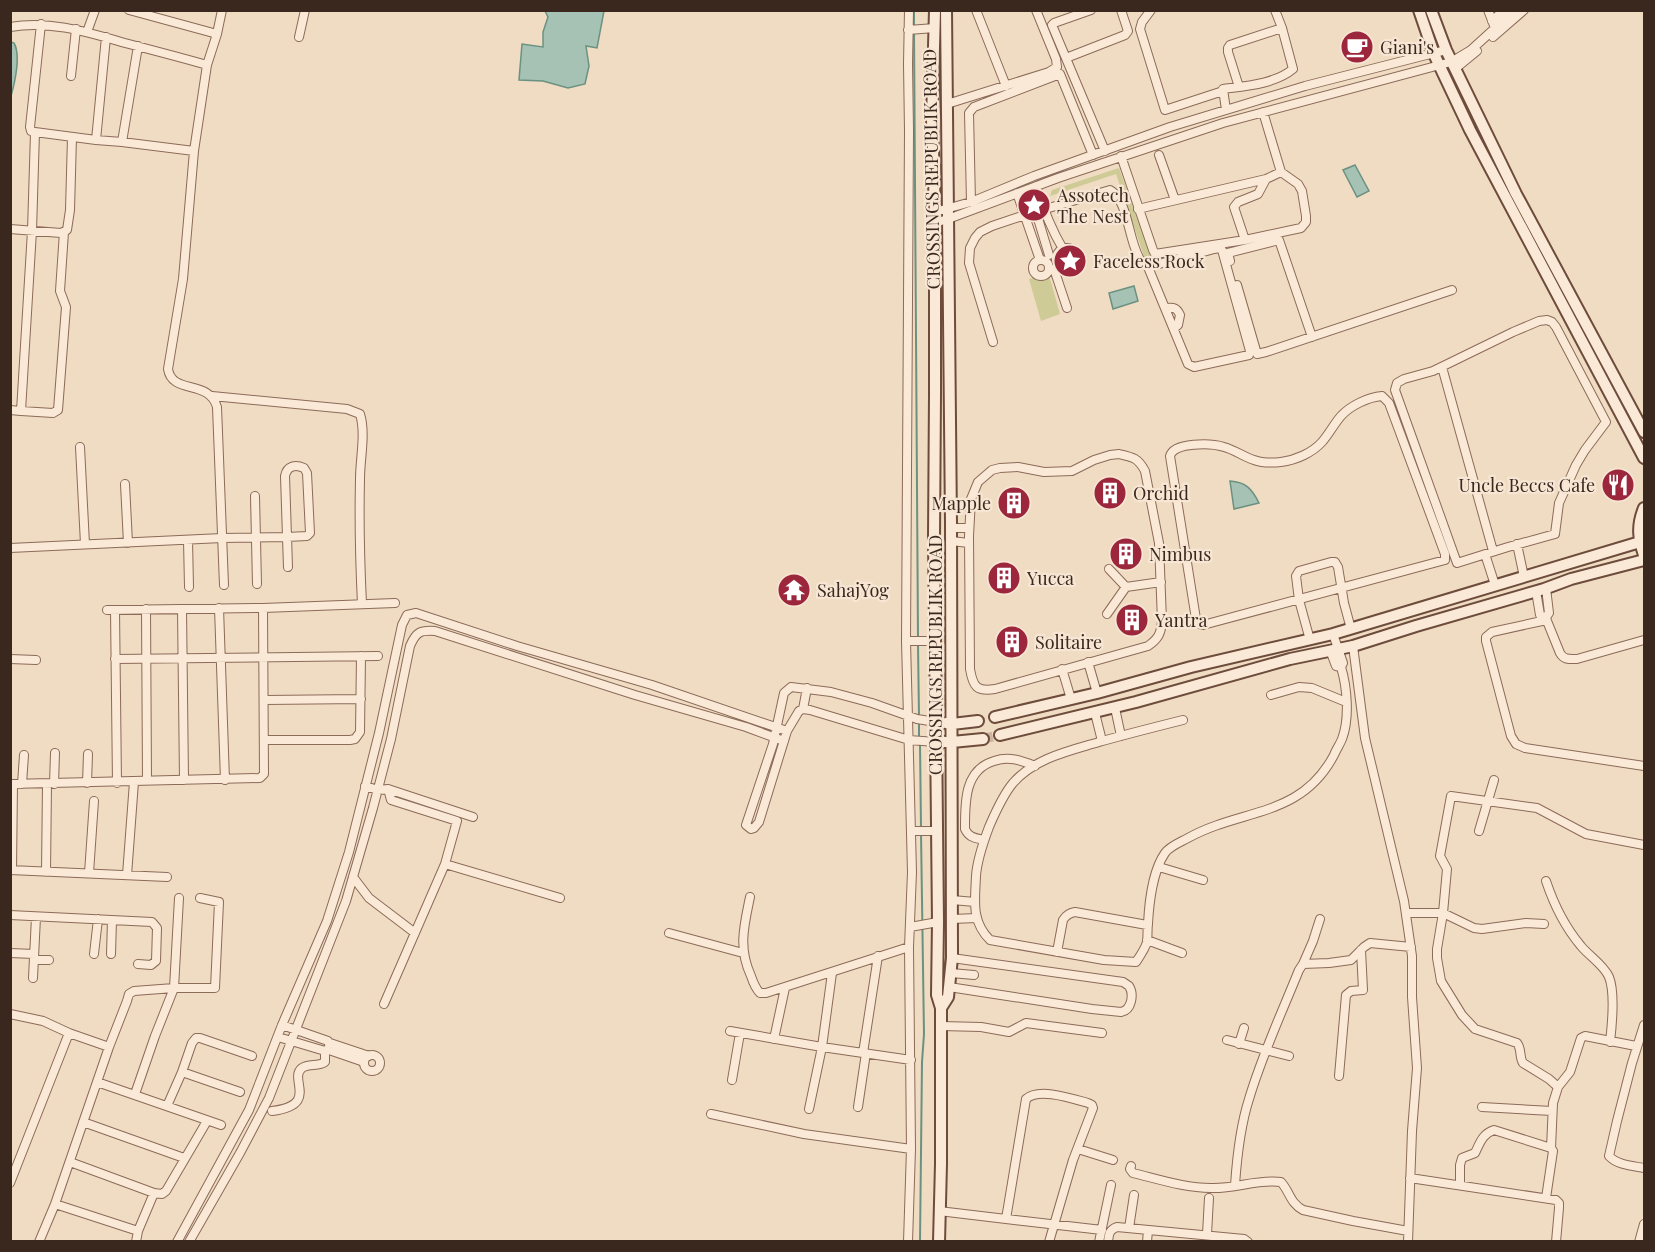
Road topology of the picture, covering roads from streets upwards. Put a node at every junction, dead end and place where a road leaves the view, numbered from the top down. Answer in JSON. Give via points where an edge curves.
{"nodes":[{"id":1,"x":95,"y":10,"type":"edge"},
{"id":2,"x":129,"y":10,"type":"edge"},
{"id":3,"x":222,"y":10,"type":"edge"},
{"id":4,"x":305,"y":10,"type":"edge"},
{"id":5,"x":909,"y":10,"type":"edge"},
{"id":6,"x":935,"y":10,"type":"edge"},
{"id":7,"x":946,"y":10,"type":"edge"},
{"id":8,"x":976,"y":10,"type":"edge"},
{"id":9,"x":1036,"y":10,"type":"edge"},
{"id":10,"x":1091,"y":10,"type":"edge"},
{"id":11,"x":1121,"y":10,"type":"edge"},
{"id":12,"x":1151,"y":10,"type":"edge"},
{"id":13,"x":1275,"y":10,"type":"edge"},
{"id":14,"x":1419,"y":10,"type":"edge"},
{"id":15,"x":1431,"y":10,"type":"edge"},
{"id":16,"x":1488,"y":10,"type":"edge"},
{"id":17,"x":1504,"y":10,"type":"edge"},
{"id":18,"x":1515,"y":10,"type":"edge"},
{"id":19,"x":1524,"y":10,"type":"edge"},
{"id":20,"x":41,"y":24,"type":"junction"},
{"id":21,"x":1494,"y":25,"type":"junction"},
{"id":22,"x":10,"y":27,"type":"edge"},
{"id":23,"x":1282,"y":28,"type":"junction"},
{"id":24,"x":76,"y":29,"type":"junction"},
{"id":25,"x":930,"y":29,"type":"junction"},
{"id":26,"x":911,"y":30,"type":"junction"},
{"id":27,"x":87,"y":32,"type":"junction"},
{"id":28,"x":217,"y":34,"type":"junction"},
{"id":29,"x":106,"y":37,"type":"junction"},
{"id":30,"x":299,"y":37,"type":"dead end"},
{"id":31,"x":138,"y":46,"type":"junction"},
{"id":32,"x":1446,"y":50,"type":"junction"},
{"id":33,"x":1434,"y":54,"type":"junction"},
{"id":34,"x":1066,"y":58,"type":"junction"},
{"id":35,"x":207,"y":65,"type":"junction"},
{"id":36,"x":1453,"y":65,"type":"junction"},
{"id":37,"x":1439,"y":66,"type":"junction"},
{"id":38,"x":71,"y":76,"type":"dead end"},
{"id":39,"x":1006,"y":86,"type":"junction"},
{"id":40,"x":1305,"y":86,"type":"junction"},
{"id":41,"x":1239,"y":87,"type":"junction"},
{"id":42,"x":1223,"y":91,"type":"junction"},
{"id":43,"x":1311,"y":100,"type":"junction"},
{"id":44,"x":946,"y":104,"type":"junction"},
{"id":45,"x":1226,"y":110,"type":"junction"},
{"id":46,"x":1263,"y":112,"type":"junction"},
{"id":47,"x":34,"y":132,"type":"junction"},
{"id":48,"x":72,"y":137,"type":"junction"},
{"id":49,"x":96,"y":140,"type":"junction"},
{"id":50,"x":122,"y":142,"type":"junction"},
{"id":51,"x":194,"y":151,"type":"junction"},
{"id":52,"x":1105,"y":151,"type":"junction"},
{"id":53,"x":1159,"y":154,"type":"dead end"},
{"id":54,"x":1093,"y":155,"type":"junction"},
{"id":55,"x":1121,"y":156,"type":"junction"},
{"id":56,"x":1281,"y":172,"type":"junction"},
{"id":57,"x":1044,"y":173,"type":"junction"},
{"id":58,"x":1266,"y":179,"type":"junction"},
{"id":59,"x":1047,"y":182,"type":"junction"},
{"id":60,"x":1036,"y":186,"type":"junction"},
{"id":61,"x":1017,"y":193,"type":"junction"},
{"id":62,"x":1175,"y":200,"type":"junction"},
{"id":63,"x":971,"y":202,"type":"junction"},
{"id":64,"x":1138,"y":208,"type":"junction"},
{"id":65,"x":1040,"y":211,"type":"junction"},
{"id":66,"x":948,"y":214,"type":"junction"},
{"id":67,"x":1025,"y":215,"type":"junction"},
{"id":68,"x":935,"y":217,"type":"junction"},
{"id":69,"x":10,"y":229,"type":"edge"},
{"id":70,"x":32,"y":231,"type":"junction"},
{"id":71,"x":64,"y":232,"type":"junction"},
{"id":72,"x":1245,"y":240,"type":"junction"},
{"id":73,"x":1064,"y":249,"type":"junction"},
{"id":74,"x":1049,"y":255,"type":"dead end"},
{"id":75,"x":1040,"y":260,"type":"junction"},
{"id":76,"x":1148,"y":267,"type":"junction"},
{"id":77,"x":1054,"y":269,"type":"junction"},
{"id":78,"x":1452,"y":290,"type":"dead end"},
{"id":79,"x":1067,"y":308,"type":"dead end"},
{"id":80,"x":1588,"y":324,"type":"junction"},
{"id":81,"x":1575,"y":330,"type":"junction"},
{"id":82,"x":1312,"y":337,"type":"junction"},
{"id":83,"x":993,"y":342,"type":"dead end"},
{"id":84,"x":1587,"y":352,"type":"junction"},
{"id":85,"x":1573,"y":360,"type":"junction"},
{"id":86,"x":1442,"y":367,"type":"junction"},
{"id":87,"x":212,"y":396,"type":"junction"},
{"id":88,"x":10,"y":410,"type":"edge"},
{"id":89,"x":21,"y":411,"type":"junction"},
{"id":90,"x":1644,"y":432,"type":"edge"},
{"id":91,"x":80,"y":447,"type":"dead end"},
{"id":92,"x":1644,"y":458,"type":"edge"},
{"id":93,"x":124,"y":484,"type":"dead end"},
{"id":94,"x":255,"y":496,"type":"dead end"},
{"id":95,"x":1644,"y":508,"type":"edge"},
{"id":96,"x":951,"y":528,"type":"junction"},
{"id":97,"x":969,"y":528,"type":"junction"},
{"id":98,"x":288,"y":537,"type":"junction"},
{"id":99,"x":222,"y":538,"type":"junction"},
{"id":100,"x":257,"y":538,"type":"junction"},
{"id":101,"x":188,"y":540,"type":"junction"},
{"id":102,"x":951,"y":542,"type":"junction"},
{"id":103,"x":1640,"y":542,"type":"junction"},
{"id":104,"x":128,"y":543,"type":"junction"},
{"id":105,"x":969,"y":543,"type":"junction"},
{"id":106,"x":85,"y":544,"type":"junction"},
{"id":107,"x":1517,"y":544,"type":"junction"},
{"id":108,"x":10,"y":548,"type":"edge"},
{"id":109,"x":1489,"y":553,"type":"junction"},
{"id":110,"x":1644,"y":555,"type":"edge"},
{"id":111,"x":1644,"y":560,"type":"edge"},
{"id":112,"x":288,"y":567,"type":"dead end"},
{"id":113,"x":1109,"y":569,"type":"dead end"},
{"id":114,"x":1524,"y":577,"type":"junction"},
{"id":115,"x":1161,"y":582,"type":"junction"},
{"id":116,"x":257,"y":584,"type":"dead end"},
{"id":117,"x":224,"y":585,"type":"dead end"},
{"id":118,"x":1495,"y":585,"type":"junction"},
{"id":119,"x":189,"y":587,"type":"dead end"},
{"id":120,"x":1126,"y":587,"type":"junction"},
{"id":121,"x":1341,"y":588,"type":"junction"},
{"id":122,"x":1541,"y":590,"type":"junction"},
{"id":123,"x":1299,"y":600,"type":"junction"},
{"id":124,"x":394,"y":603,"type":"dead end"},
{"id":125,"x":362,"y":604,"type":"junction"},
{"id":126,"x":263,"y":608,"type":"junction"},
{"id":127,"x":146,"y":609,"type":"junction"},
{"id":128,"x":182,"y":609,"type":"junction"},
{"id":129,"x":219,"y":609,"type":"junction"},
{"id":130,"x":1107,"y":614,"type":"dead end"},
{"id":131,"x":1546,"y":619,"type":"junction"},
{"id":132,"x":1351,"y":628,"type":"junction"},
{"id":133,"x":1333,"y":634,"type":"junction"},
{"id":134,"x":1310,"y":640,"type":"junction"},
{"id":135,"x":1644,"y":640,"type":"edge"},
{"id":136,"x":906,"y":641,"type":"junction"},
{"id":137,"x":932,"y":641,"type":"junction"},
{"id":138,"x":1353,"y":646,"type":"junction"},
{"id":139,"x":1334,"y":650,"type":"junction"},
{"id":140,"x":396,"y":655,"type":"junction"},
{"id":141,"x":408,"y":655,"type":"junction"},
{"id":142,"x":361,"y":656,"type":"junction"},
{"id":143,"x":378,"y":656,"type":"dead end"},
{"id":144,"x":264,"y":657,"type":"junction"},
{"id":145,"x":183,"y":658,"type":"junction"},
{"id":146,"x":220,"y":658,"type":"junction"},
{"id":147,"x":10,"y":659,"type":"edge"},
{"id":148,"x":115,"y":659,"type":"junction"},
{"id":149,"x":147,"y":659,"type":"junction"},
{"id":150,"x":36,"y":660,"type":"dead end"},
{"id":151,"x":1088,"y":662,"type":"junction"},
{"id":152,"x":598,"y":669,"type":"junction"},
{"id":153,"x":1062,"y":669,"type":"junction"},
{"id":154,"x":595,"y":682,"type":"junction"},
{"id":155,"x":807,"y":688,"type":"junction"},
{"id":156,"x":1097,"y":693,"type":"junction"},
{"id":157,"x":1271,"y":696,"type":"dead end"},
{"id":158,"x":361,"y":699,"type":"junction"},
{"id":159,"x":1071,"y":699,"type":"junction"},
{"id":160,"x":264,"y":700,"type":"junction"},
{"id":161,"x":1346,"y":702,"type":"junction"},
{"id":162,"x":1115,"y":708,"type":"junction"},
{"id":163,"x":804,"y":709,"type":"junction"},
{"id":164,"x":1095,"y":713,"type":"junction"},
{"id":165,"x":995,"y":717,"type":"dead end"},
{"id":166,"x":912,"y":718,"type":"junction"},
{"id":167,"x":1183,"y":720,"type":"dead end"},
{"id":168,"x":933,"y":721,"type":"junction"},
{"id":169,"x":978,"y":721,"type":"dead end"},
{"id":170,"x":952,"y":724,"type":"junction"},
{"id":171,"x":776,"y":727,"type":"junction"},
{"id":172,"x":787,"y":731,"type":"junction"},
{"id":173,"x":1000,"y":735,"type":"tunnel mouth"},
{"id":174,"x":1121,"y":736,"type":"junction"},
{"id":175,"x":774,"y":737,"type":"junction"},
{"id":176,"x":982,"y":739,"type":"tunnel mouth"},
{"id":177,"x":265,"y":740,"type":"junction"},
{"id":178,"x":912,"y":740,"type":"junction"},
{"id":179,"x":784,"y":741,"type":"junction"},
{"id":180,"x":1102,"y":741,"type":"junction"},
{"id":181,"x":932,"y":742,"type":"junction"},
{"id":182,"x":952,"y":742,"type":"junction"},
{"id":183,"x":55,"y":753,"type":"dead end"},
{"id":184,"x":88,"y":754,"type":"dead end"},
{"id":185,"x":24,"y":755,"type":"dead end"},
{"id":186,"x":1035,"y":766,"type":"junction"},
{"id":187,"x":1644,"y":766,"type":"edge"},
{"id":188,"x":147,"y":780,"type":"junction"},
{"id":189,"x":184,"y":780,"type":"junction"},
{"id":190,"x":225,"y":780,"type":"junction"},
{"id":191,"x":1494,"y":780,"type":"dead end"},
{"id":192,"x":134,"y":782,"type":"junction"},
{"id":193,"x":87,"y":783,"type":"junction"},
{"id":194,"x":117,"y":783,"type":"junction"},
{"id":195,"x":12,"y":784,"type":"edge"},
{"id":196,"x":22,"y":784,"type":"junction"},
{"id":197,"x":50,"y":784,"type":"junction"},
{"id":198,"x":365,"y":786,"type":"junction"},
{"id":199,"x":388,"y":789,"type":"junction"},
{"id":200,"x":378,"y":790,"type":"junction"},
{"id":201,"x":94,"y":801,"type":"dead end"},
{"id":202,"x":1487,"y":801,"type":"junction"},
{"id":203,"x":473,"y":817,"type":"dead end"},
{"id":204,"x":913,"y":831,"type":"junction"},
{"id":205,"x":933,"y":831,"type":"junction"},
{"id":206,"x":1479,"y":831,"type":"dead end"},
{"id":207,"x":984,"y":840,"type":"junction"},
{"id":208,"x":1644,"y":845,"type":"edge"},
{"id":209,"x":445,"y":864,"type":"junction"},
{"id":210,"x":1158,"y":867,"type":"junction"},
{"id":211,"x":11,"y":870,"type":"edge"},
{"id":212,"x":46,"y":872,"type":"junction"},
{"id":213,"x":89,"y":873,"type":"junction"},
{"id":214,"x":128,"y":875,"type":"junction"},
{"id":215,"x":167,"y":877,"type":"dead end"},
{"id":216,"x":353,"y":877,"type":"junction"},
{"id":217,"x":1203,"y":880,"type":"dead end"},
{"id":218,"x":1546,"y":881,"type":"dead end"},
{"id":219,"x":335,"y":897,"type":"junction"},
{"id":220,"x":750,"y":897,"type":"dead end"},
{"id":221,"x":179,"y":898,"type":"dead end"},
{"id":222,"x":200,"y":898,"type":"dead end"},
{"id":223,"x":560,"y":898,"type":"dead end"},
{"id":224,"x":952,"y":900,"type":"junction"},
{"id":225,"x":346,"y":901,"type":"junction"},
{"id":226,"x":975,"y":902,"type":"junction"},
{"id":227,"x":1406,"y":913,"type":"junction"},
{"id":228,"x":1443,"y":913,"type":"junction"},
{"id":229,"x":10,"y":915,"type":"edge"},
{"id":230,"x":36,"y":917,"type":"junction"},
{"id":231,"x":977,"y":918,"type":"junction"},
{"id":232,"x":98,"y":919,"type":"junction"},
{"id":233,"x":952,"y":919,"type":"junction"},
{"id":234,"x":1320,"y":919,"type":"dead end"},
{"id":235,"x":112,"y":920,"type":"junction"},
{"id":236,"x":933,"y":923,"type":"junction"},
{"id":237,"x":1544,"y":924,"type":"dead end"},
{"id":238,"x":1147,"y":925,"type":"junction"},
{"id":239,"x":913,"y":926,"type":"junction"},
{"id":240,"x":414,"y":933,"type":"junction"},
{"id":241,"x":669,"y":933,"type":"dead end"},
{"id":242,"x":1147,"y":940,"type":"junction"},
{"id":243,"x":909,"y":947,"type":"junction"},
{"id":244,"x":1411,"y":947,"type":"junction"},
{"id":245,"x":1361,"y":950,"type":"junction"},
{"id":246,"x":1058,"y":952,"type":"junction"},
{"id":247,"x":10,"y":953,"type":"edge"},
{"id":248,"x":743,"y":953,"type":"junction"},
{"id":249,"x":1182,"y":953,"type":"dead end"},
{"id":250,"x":94,"y":954,"type":"dead end"},
{"id":251,"x":111,"y":954,"type":"dead end"},
{"id":252,"x":878,"y":956,"type":"junction"},
{"id":253,"x":34,"y":957,"type":"junction"},
{"id":254,"x":952,"y":958,"type":"junction"},
{"id":255,"x":49,"y":960,"type":"dead end"},
{"id":256,"x":138,"y":964,"type":"dead end"},
{"id":257,"x":1303,"y":964,"type":"junction"},
{"id":258,"x":832,"y":973,"type":"junction"},
{"id":259,"x":951,"y":973,"type":"junction"},
{"id":260,"x":974,"y":975,"type":"dead end"},
{"id":261,"x":33,"y":978,"type":"dead end"},
{"id":262,"x":950,"y":987,"type":"junction"},
{"id":263,"x":174,"y":988,"type":"junction"},
{"id":264,"x":784,"y":988,"type":"junction"},
{"id":265,"x":384,"y":1004,"type":"dead end"},
{"id":266,"x":941,"y":1008,"type":"junction"},
{"id":267,"x":10,"y":1014,"type":"edge"},
{"id":268,"x":282,"y":1025,"type":"junction"},
{"id":269,"x":1644,"y":1025,"type":"edge"},
{"id":270,"x":940,"y":1026,"type":"junction"},
{"id":271,"x":1244,"y":1028,"type":"dead end"},
{"id":272,"x":295,"y":1029,"type":"junction"},
{"id":273,"x":730,"y":1031,"type":"dead end"},
{"id":274,"x":69,"y":1033,"type":"junction"},
{"id":275,"x":740,"y":1033,"type":"junction"},
{"id":276,"x":1102,"y":1033,"type":"dead end"},
{"id":277,"x":278,"y":1037,"type":"junction"},
{"id":278,"x":774,"y":1039,"type":"junction"},
{"id":279,"x":290,"y":1041,"type":"junction"},
{"id":280,"x":1227,"y":1041,"type":"dead end"},
{"id":281,"x":1610,"y":1042,"type":"junction"},
{"id":282,"x":1239,"y":1044,"type":"junction"},
{"id":283,"x":1636,"y":1046,"type":"junction"},
{"id":284,"x":109,"y":1047,"type":"junction"},
{"id":285,"x":822,"y":1047,"type":"junction"},
{"id":286,"x":328,"y":1048,"type":"junction"},
{"id":287,"x":1267,"y":1050,"type":"junction"},
{"id":288,"x":865,"y":1053,"type":"junction"},
{"id":289,"x":252,"y":1056,"type":"dead end"},
{"id":290,"x":1289,"y":1056,"type":"dead end"},
{"id":291,"x":366,"y":1059,"type":"dead end"},
{"id":292,"x":911,"y":1060,"type":"junction"},
{"id":293,"x":182,"y":1072,"type":"junction"},
{"id":294,"x":1340,"y":1076,"type":"dead end"},
{"id":295,"x":732,"y":1080,"type":"dead end"},
{"id":296,"x":98,"y":1082,"type":"junction"},
{"id":297,"x":1558,"y":1087,"type":"junction"},
{"id":298,"x":240,"y":1092,"type":"dead end"},
{"id":299,"x":135,"y":1094,"type":"junction"},
{"id":300,"x":167,"y":1106,"type":"junction"},
{"id":301,"x":858,"y":1107,"type":"dead end"},
{"id":302,"x":1482,"y":1107,"type":"dead end"},
{"id":303,"x":809,"y":1109,"type":"dead end"},
{"id":304,"x":272,"y":1111,"type":"dead end"},
{"id":305,"x":1552,"y":1111,"type":"junction"},
{"id":306,"x":711,"y":1114,"type":"dead end"},
{"id":307,"x":207,"y":1121,"type":"junction"},
{"id":308,"x":83,"y":1122,"type":"junction"},
{"id":309,"x":221,"y":1125,"type":"dead end"},
{"id":310,"x":1551,"y":1148,"type":"junction"},
{"id":311,"x":911,"y":1149,"type":"junction"},
{"id":312,"x":1078,"y":1149,"type":"junction"},
{"id":313,"x":184,"y":1158,"type":"junction"},
{"id":314,"x":1113,"y":1160,"type":"dead end"},
{"id":315,"x":70,"y":1162,"type":"junction"},
{"id":316,"x":1131,"y":1166,"type":"dead end"},
{"id":317,"x":1644,"y":1168,"type":"edge"},
{"id":318,"x":1410,"y":1178,"type":"junction"},
{"id":319,"x":10,"y":1183,"type":"edge"},
{"id":320,"x":1111,"y":1185,"type":"dead end"},
{"id":321,"x":1235,"y":1185,"type":"junction"},
{"id":322,"x":1460,"y":1185,"type":"junction"},
{"id":323,"x":154,"y":1193,"type":"junction"},
{"id":324,"x":1134,"y":1195,"type":"dead end"},
{"id":325,"x":1209,"y":1198,"type":"dead end"},
{"id":326,"x":1546,"y":1198,"type":"junction"},
{"id":327,"x":55,"y":1204,"type":"junction"},
{"id":328,"x":939,"y":1211,"type":"junction"},
{"id":329,"x":1006,"y":1219,"type":"junction"},
{"id":330,"x":1053,"y":1224,"type":"junction"},
{"id":331,"x":1644,"y":1224,"type":"edge"},
{"id":332,"x":1129,"y":1228,"type":"junction"},
{"id":333,"x":1102,"y":1230,"type":"junction"},
{"id":334,"x":1148,"y":1230,"type":"junction"},
{"id":335,"x":138,"y":1231,"type":"junction"},
{"id":336,"x":1408,"y":1231,"type":"junction"},
{"id":337,"x":1183,"y":1232,"type":"junction"},
{"id":338,"x":1207,"y":1234,"type":"junction"},
{"id":339,"x":1218,"y":1238,"type":"edge"},
{"id":340,"x":39,"y":1242,"type":"edge"},
{"id":341,"x":136,"y":1242,"type":"edge"},
{"id":342,"x":177,"y":1242,"type":"edge"},
{"id":343,"x":189,"y":1242,"type":"edge"},
{"id":344,"x":908,"y":1242,"type":"edge"},
{"id":345,"x":939,"y":1242,"type":"edge"},
{"id":346,"x":1049,"y":1242,"type":"edge"},
{"id":347,"x":1099,"y":1242,"type":"edge"},
{"id":348,"x":1108,"y":1242,"type":"edge"},
{"id":349,"x":1147,"y":1242,"type":"edge"},
{"id":350,"x":1182,"y":1242,"type":"edge"},
{"id":351,"x":1248,"y":1242,"type":"edge"},
{"id":352,"x":1408,"y":1242,"type":"edge"},
{"id":353,"x":1556,"y":1242,"type":"edge"},
{"id":354,"x":1639,"y":1242,"type":"edge"}],
"edges":[{"from":1,"to":27,"type":"street"},
{"from":2,"to":28,"type":"street"},
{"from":3,"to":28,"type":"street"},
{"from":4,"to":30,"type":"street"},
{"from":5,"to":26,"type":"street"},
{"from":6,"to":25,"type":"street","name":"CROSSINGS REPUBLIK ROAD"},
{"from":7,"to":44,"type":"street","name":"CROSSINGS REPUBLIK ROAD"},
{"from":8,"to":39,"type":"street"},
{"from":9,"to":39,"type":"street","via":[[1058,67]]},
{"from":10,"to":34,"type":"street","via":[[1052,25]]},
{"from":11,"to":34,"type":"street","via":[[1128,31],[1125,35]]},
{"from":12,"to":42,"type":"street","via":[[1140,29],[1165,110]]},
{"from":13,"to":23,"type":"street"},
{"from":14,"to":33,"type":"street"},
{"from":15,"to":32,"type":"street"},
{"from":16,"to":21,"type":"street"},
{"from":17,"to":21,"type":"street"},
{"from":18,"to":21,"type":"street"},
{"from":19,"to":36,"type":"street"},
{"from":20,"to":22,"type":"street"},
{"from":20,"to":24,"type":"street"},
{"from":20,"to":47,"type":"street","via":[[30,127]]},
{"from":21,"to":36,"type":"street"},
{"from":23,"to":41,"type":"street","via":[[1230,45],[1228,52]]},
{"from":23,"to":41,"type":"street","via":[[1293,69],[1278,78]]},
{"from":24,"to":27,"type":"street"},
{"from":24,"to":38,"type":"street"},
{"from":25,"to":26,"type":"street"},
{"from":25,"to":68,"type":"street","name":"CROSSINGS REPUBLIK ROAD"},
{"from":26,"to":136,"type":"street"},
{"from":27,"to":29,"type":"street"},
{"from":28,"to":35,"type":"street"},
{"from":29,"to":31,"type":"street"},
{"from":29,"to":49,"type":"street"},
{"from":31,"to":35,"type":"street"},
{"from":31,"to":50,"type":"street"},
{"from":32,"to":33,"type":"street"},
{"from":32,"to":36,"type":"street"},
{"from":33,"to":37,"type":"street"},
{"from":33,"to":40,"type":"street"},
{"from":34,"to":52,"type":"street"},
{"from":35,"to":51,"type":"street"},
{"from":36,"to":37,"type":"street"},
{"from":36,"to":80,"type":"street","via":[[1516,194]]},
{"from":37,"to":43,"type":"street"},
{"from":37,"to":81,"type":"street"},
{"from":39,"to":44,"type":"street"},
{"from":40,"to":43,"type":"street"},
{"from":40,"to":45,"type":"street"},
{"from":41,"to":42,"type":"street"},
{"from":42,"to":45,"type":"street"},
{"from":43,"to":46,"type":"street"},
{"from":44,"to":66,"type":"street","name":"CROSSINGS REPUBLIK ROAD"},
{"from":45,"to":52,"type":"street"},
{"from":46,"to":55,"type":"street"},
{"from":46,"to":56,"type":"street"},
{"from":47,"to":48,"type":"street"},
{"from":47,"to":70,"type":"street"},
{"from":48,"to":49,"type":"street"},
{"from":48,"to":71,"type":"street","via":[[70,210]]},
{"from":49,"to":50,"type":"street"},
{"from":50,"to":51,"type":"street"},
{"from":51,"to":87,"type":"street","via":[[183,279],[168,369],[176,382]]},
{"from":52,"to":54,"type":"street"},
{"from":53,"to":62,"type":"street"},
{"from":54,"to":57,"type":"street"},
{"from":54,"to":63,"type":"street","via":[[1060,74],[1049,78],[974,107],[969,113]]},
{"from":55,"to":59,"type":"street"},
{"from":55,"to":64,"type":"street"},
{"from":56,"to":58,"type":"street"},
{"from":56,"to":72,"type":"street","via":[[1302,191],[1306,222],[1301,228]]},
{"from":57,"to":59,"type":"street"},
{"from":57,"to":63,"type":"street"},
{"from":58,"to":62,"type":"street"},
{"from":58,"to":72,"type":"street","via":[[1258,194],[1234,207]]},
{"from":59,"to":60,"type":"street"},
{"from":60,"to":61,"type":"street"},
{"from":60,"to":65,"type":"street"},
{"from":61,"to":66,"type":"street"},
{"from":61,"to":67,"type":"street"},
{"from":62,"to":64,"type":"street"},
{"from":63,"to":66,"type":"street"},
{"from":64,"to":72,"type":"street","via":[[1155,254]]},
{"from":65,"to":67,"type":"street"},
{"from":65,"to":73,"type":"street"},
{"from":65,"to":74,"type":"street"},
{"from":65,"to":76,"type":"street","via":[[1110,190],[1119,197],[1141,261]]},
{"from":66,"to":68,"type":"street"},
{"from":66,"to":96,"type":"street","name":"CROSSINGS REPUBLIK ROAD"},
{"from":67,"to":75,"type":"street"},
{"from":67,"to":83,"type":"street","via":[[980,232],[970,248],[969,263]]},
{"from":68,"to":137,"type":"street","name":"CROSSINGS REPUBLIK ROAD"},
{"from":69,"to":70,"type":"street"},
{"from":70,"to":71,"type":"street"},
{"from":70,"to":89,"type":"street"},
{"from":71,"to":89,"type":"street","via":[[60,291],[66,307],[58,410]]},
{"from":73,"to":77,"type":"street"},
{"from":73,"to":77,"type":"street","via":[[1076,253],[1078,264],[1069,270]]},
{"from":75,"to":77,"type":"street"},
{"from":75,"to":77,"type":"street","via":[[1033,264],[1035,274],[1043,276]]},
{"from":76,"to":76,"type":"street","via":[[1222,250],[1249,355],[1188,364]]},
{"from":77,"to":79,"type":"street"},
{"from":78,"to":82,"type":"street"},
{"from":80,"to":81,"type":"street"},
{"from":80,"to":90,"type":"street"},
{"from":81,"to":84,"type":"street"},
{"from":82,"to":82,"type":"street","via":[[1257,354],[1228,253],[1279,240]]},
{"from":84,"to":85,"type":"street"},
{"from":84,"to":92,"type":"street"},
{"from":85,"to":86,"type":"street","via":[[1556,327],[1547,320]]},
{"from":85,"to":107,"type":"street","via":[[1606,422],[1572,474],[1559,503],[1555,534]]},
{"from":86,"to":109,"type":"street"},
{"from":86,"to":109,"type":"street","via":[[1397,383],[1396,397],[1456,563]]},
{"from":87,"to":99,"type":"street","via":[[217,407]]},
{"from":87,"to":125,"type":"street","via":[[347,409],[360,414]]},
{"from":88,"to":89,"type":"street"},
{"from":91,"to":106,"type":"street"},
{"from":93,"to":104,"type":"street"},
{"from":94,"to":100,"type":"street"},
{"from":95,"to":103,"type":"street"},
{"from":96,"to":97,"type":"street"},
{"from":96,"to":102,"type":"street","name":"CROSSINGS REPUBLIK ROAD"},
{"from":97,"to":105,"type":"street"},
{"from":97,"to":115,"type":"street","via":[[974,491],[992,470],[1018,467],[1044,472],[1072,471],[1110,455],[1132,457],[1145,471],[1159,543]]},
{"from":98,"to":98,"type":"street","via":[[310,533],[307,473],[302,466],[289,468],[285,473]]},
{"from":98,"to":100,"type":"street"},
{"from":98,"to":112,"type":"street"},
{"from":99,"to":100,"type":"street"},
{"from":99,"to":101,"type":"street"},
{"from":99,"to":117,"type":"street"},
{"from":100,"to":116,"type":"street"},
{"from":101,"to":104,"type":"street"},
{"from":101,"to":119,"type":"street"},
{"from":102,"to":105,"type":"street"},
{"from":102,"to":170,"type":"street","name":"CROSSINGS REPUBLIK ROAD"},
{"from":103,"to":110,"type":"street"},
{"from":103,"to":114,"type":"street"},
{"from":104,"to":106,"type":"street"},
{"from":105,"to":153,"type":"street","via":[[970,669],[974,683],[984,691]]},
{"from":106,"to":108,"type":"street"},
{"from":107,"to":109,"type":"street"},
{"from":107,"to":114,"type":"street"},
{"from":109,"to":118,"type":"street"},
{"from":111,"to":122,"type":"street"},
{"from":113,"to":120,"type":"street"},
{"from":114,"to":118,"type":"street"},
{"from":115,"to":120,"type":"street"},
{"from":115,"to":151,"type":"street","via":[[1162,621],[1157,640]]},
{"from":118,"to":132,"type":"street"},
{"from":120,"to":130,"type":"street"},
{"from":121,"to":123,"type":"street"},
{"from":121,"to":123,"type":"street","via":[[1336,564],[1331,562],[1297,574]]},
{"from":121,"to":123,"type":"street","via":[[1445,560],[1389,403],[1382,396],[1350,409],[1321,443],[1295,459],[1264,463],[1210,444],[1184,446],[1171,452],[1199,624]]},
{"from":121,"to":132,"type":"street"},
{"from":122,"to":131,"type":"street","via":[[1549,613]]},
{"from":122,"to":138,"type":"street"},
{"from":123,"to":134,"type":"street"},
{"from":124,"to":125,"type":"street"},
{"from":125,"to":126,"type":"street"},
{"from":126,"to":129,"type":"street"},
{"from":126,"to":144,"type":"street"},
{"from":127,"to":128,"type":"street"},
{"from":127,"to":148,"type":"street","via":[[111,610]]},
{"from":127,"to":149,"type":"street"},
{"from":128,"to":129,"type":"street"},
{"from":128,"to":145,"type":"street"},
{"from":129,"to":146,"type":"street"},
{"from":131,"to":135,"type":"street","via":[[1560,653],[1568,660]]},
{"from":131,"to":187,"type":"street","via":[[1492,632],[1486,637],[1513,741],[1525,748]]},
{"from":132,"to":133,"type":"street"},
{"from":133,"to":134,"type":"street"},
{"from":133,"to":139,"type":"street"},
{"from":134,"to":156,"type":"street"},
{"from":136,"to":137,"type":"street"},
{"from":136,"to":166,"type":"street"},
{"from":137,"to":168,"type":"street","name":"CROSSINGS REPUBLIK ROAD"},
{"from":138,"to":139,"type":"street"},
{"from":138,"to":227,"type":"street","via":[[1365,738]]},
{"from":139,"to":161,"type":"street","via":[[1343,661]]},
{"from":139,"to":162,"type":"street"},
{"from":140,"to":141,"type":"street"},
{"from":140,"to":152,"type":"street","via":[[403,621],[407,615],[416,613]]},
{"from":140,"to":198,"type":"street"},
{"from":141,"to":154,"type":"street","via":[[418,632],[435,631]]},
{"from":141,"to":200,"type":"street"},
{"from":142,"to":143,"type":"street"},
{"from":142,"to":144,"type":"street"},
{"from":142,"to":158,"type":"street"},
{"from":144,"to":146,"type":"street"},
{"from":144,"to":160,"type":"street"},
{"from":145,"to":146,"type":"street"},
{"from":145,"to":149,"type":"street"},
{"from":145,"to":189,"type":"street"},
{"from":146,"to":190,"type":"street"},
{"from":147,"to":150,"type":"street"},
{"from":148,"to":149,"type":"street"},
{"from":148,"to":194,"type":"street"},
{"from":149,"to":188,"type":"street"},
{"from":151,"to":153,"type":"street"},
{"from":151,"to":156,"type":"street"},
{"from":152,"to":154,"type":"street"},
{"from":152,"to":171,"type":"street"},
{"from":153,"to":159,"type":"street"},
{"from":154,"to":175,"type":"street"},
{"from":155,"to":163,"type":"street"},
{"from":155,"to":166,"type":"street","via":[[856,698]]},
{"from":155,"to":171,"type":"street","via":[[787,689]]},
{"from":156,"to":159,"type":"street"},
{"from":157,"to":161,"type":"street","via":[[1299,687],[1312,688]]},
{"from":158,"to":160,"type":"street"},
{"from":158,"to":177,"type":"street","via":[[360,732],[355,739]]},
{"from":159,"to":165,"type":"street"},
{"from":160,"to":177,"type":"street"},
{"from":161,"to":210,"type":"street","via":[[1342,739],[1330,762],[1297,797],[1204,829],[1165,853]]},
{"from":162,"to":164,"type":"street"},
{"from":162,"to":174,"type":"street"},
{"from":163,"to":172,"type":"street","via":[[796,714]]},
{"from":163,"to":178,"type":"street"},
{"from":164,"to":173,"type":"street"},
{"from":164,"to":180,"type":"street"},
{"from":166,"to":168,"type":"street"},
{"from":166,"to":178,"type":"street"},
{"from":167,"to":174,"type":"street"},
{"from":168,"to":170,"type":"street"},
{"from":168,"to":181,"type":"street","name":"CROSSINGS REPUBLIK ROAD"},
{"from":169,"to":170,"type":"street"},
{"from":170,"to":182,"type":"street","name":"CROSSINGS REPUBLIK ROAD"},
{"from":171,"to":172,"type":"street"},
{"from":171,"to":175,"type":"street"},
{"from":172,"to":179,"type":"street"},
{"from":174,"to":180,"type":"street"},
{"from":175,"to":179,"type":"street"},
{"from":175,"to":179,"type":"street","via":[[746,821],[751,829],[762,813]]},
{"from":176,"to":182,"type":"street"},
{"from":177,"to":190,"type":"street","via":[[263,777]]},
{"from":178,"to":181,"type":"street"},
{"from":178,"to":204,"type":"street"},
{"from":180,"to":186,"type":"street","via":[[1052,756]]},
{"from":181,"to":182,"type":"street"},
{"from":181,"to":205,"type":"street","name":"CROSSINGS REPUBLIK ROAD"},
{"from":182,"to":224,"type":"street","name":"CROSSINGS REPUBLIK ROAD"},
{"from":183,"to":197,"type":"street"},
{"from":184,"to":193,"type":"street"},
{"from":185,"to":196,"type":"street"},
{"from":186,"to":207,"type":"street","via":[[1008,790]]},
{"from":186,"to":207,"type":"street","via":[[1007,758],[981,766],[972,777],[965,829],[971,837]]},
{"from":188,"to":189,"type":"street"},
{"from":188,"to":192,"type":"street"},
{"from":189,"to":190,"type":"street"},
{"from":191,"to":202,"type":"street"},
{"from":192,"to":194,"type":"street"},
{"from":192,"to":214,"type":"street"},
{"from":193,"to":194,"type":"street"},
{"from":193,"to":197,"type":"street"},
{"from":195,"to":196,"type":"street"},
{"from":195,"to":211,"type":"street"},
{"from":196,"to":197,"type":"street"},
{"from":197,"to":212,"type":"street"},
{"from":198,"to":200,"type":"street"},
{"from":198,"to":219,"type":"street"},
{"from":199,"to":200,"type":"street"},
{"from":199,"to":203,"type":"street"},
{"from":199,"to":209,"type":"street","via":[[392,800],[457,821]]},
{"from":200,"to":216,"type":"street"},
{"from":201,"to":213,"type":"street"},
{"from":202,"to":206,"type":"street"},
{"from":202,"to":208,"type":"street","via":[[1537,808],[1586,834]]},
{"from":202,"to":228,"type":"street","via":[[1451,796],[1440,856],[1448,869]]},
{"from":204,"to":205,"type":"street"},
{"from":204,"to":239,"type":"street"},
{"from":205,"to":236,"type":"street","name":"CROSSINGS REPUBLIK ROAD"},
{"from":207,"to":226,"type":"street","via":[[976,869]]},
{"from":209,"to":223,"type":"street"},
{"from":209,"to":240,"type":"street"},
{"from":210,"to":217,"type":"street"},
{"from":210,"to":238,"type":"street"},
{"from":211,"to":212,"type":"street"},
{"from":212,"to":213,"type":"street"},
{"from":213,"to":214,"type":"street"},
{"from":214,"to":215,"type":"street"},
{"from":216,"to":225,"type":"street"},
{"from":216,"to":240,"type":"street","via":[[369,898]]},
{"from":218,"to":281,"type":"street","via":[[1568,929],[1609,977]]},
{"from":219,"to":225,"type":"street"},
{"from":219,"to":268,"type":"street"},
{"from":220,"to":248,"type":"street"},
{"from":221,"to":263,"type":"street"},
{"from":222,"to":263,"type":"street","via":[[219,902],[215,988]]},
{"from":224,"to":226,"type":"street"},
{"from":224,"to":233,"type":"street","name":"CROSSINGS REPUBLIK ROAD"},
{"from":225,"to":272,"type":"street"},
{"from":226,"to":231,"type":"street"},
{"from":227,"to":228,"type":"street"},
{"from":227,"to":244,"type":"street"},
{"from":228,"to":237,"type":"street","via":[[1482,929]]},
{"from":228,"to":297,"type":"street","via":[[1437,958],[1441,981],[1462,1016],[1479,1031],[1517,1043],[1523,1064]]},
{"from":229,"to":230,"type":"street"},
{"from":230,"to":232,"type":"street"},
{"from":230,"to":253,"type":"street"},
{"from":231,"to":233,"type":"street"},
{"from":231,"to":246,"type":"street","via":[[990,940]]},
{"from":232,"to":235,"type":"street"},
{"from":232,"to":250,"type":"street"},
{"from":233,"to":254,"type":"street","name":"CROSSINGS REPUBLIK ROAD"},
{"from":234,"to":257,"type":"street"},
{"from":235,"to":251,"type":"street"},
{"from":235,"to":256,"type":"street","via":[[152,922],[156,926],[155,963]]},
{"from":236,"to":239,"type":"street"},
{"from":236,"to":266,"type":"street","name":"CROSSINGS REPUBLIK ROAD"},
{"from":238,"to":242,"type":"street"},
{"from":238,"to":246,"type":"street","via":[[1070,912],[1063,921]]},
{"from":239,"to":243,"type":"street"},
{"from":240,"to":265,"type":"street"},
{"from":241,"to":248,"type":"street"},
{"from":242,"to":246,"type":"street","via":[[1136,962]]},
{"from":242,"to":249,"type":"street"},
{"from":243,"to":252,"type":"street"},
{"from":243,"to":292,"type":"street"},
{"from":244,"to":245,"type":"street","via":[[1370,943]]},
{"from":244,"to":318,"type":"street","via":[[1417,1068]]},
{"from":245,"to":257,"type":"street","via":[[1351,960]]},
{"from":245,"to":294,"type":"street","via":[[1362,990],[1346,995]]},
{"from":247,"to":253,"type":"street"},
{"from":248,"to":264,"type":"street","via":[[760,993]]},
{"from":252,"to":258,"type":"street"},
{"from":252,"to":288,"type":"street"},
{"from":253,"to":255,"type":"street"},
{"from":253,"to":261,"type":"street"},
{"from":254,"to":259,"type":"street","name":"CROSSINGS REPUBLIK ROAD"},
{"from":254,"to":262,"type":"street","via":[[1123,982],[1132,993],[1129,1008],[1121,1012]]},
{"from":257,"to":287,"type":"street"},
{"from":258,"to":264,"type":"street"},
{"from":258,"to":285,"type":"street"},
{"from":259,"to":260,"type":"street"},
{"from":259,"to":262,"type":"street","name":"CROSSINGS REPUBLIK ROAD"},
{"from":262,"to":266,"type":"street","name":"CROSSINGS REPUBLIK ROAD"},
{"from":263,"to":284,"type":"street","via":[[129,994]]},
{"from":263,"to":299,"type":"street"},
{"from":264,"to":278,"type":"street"},
{"from":266,"to":270,"type":"street","name":"CROSSINGS REPUBLIK ROAD"},
{"from":267,"to":274,"type":"street","via":[[43,1021]]},
{"from":268,"to":272,"type":"street"},
{"from":268,"to":277,"type":"street"},
{"from":269,"to":283,"type":"street"},
{"from":270,"to":276,"type":"street","via":[[1009,1032],[1026,1023]]},
{"from":270,"to":328,"type":"street","name":"CROSSINGS REPUBLIK ROAD"},
{"from":271,"to":282,"type":"street"},
{"from":272,"to":279,"type":"street"},
{"from":272,"to":286,"type":"street","via":[[328,1041]]},
{"from":273,"to":275,"type":"street"},
{"from":274,"to":284,"type":"street"},
{"from":274,"to":319,"type":"street"},
{"from":275,"to":278,"type":"street"},
{"from":275,"to":295,"type":"street"},
{"from":277,"to":279,"type":"street"},
{"from":277,"to":342,"type":"street","via":[[249,1110]]},
{"from":278,"to":285,"type":"street"},
{"from":279,"to":286,"type":"street"},
{"from":279,"to":343,"type":"street","via":[[269,1098]]},
{"from":280,"to":282,"type":"street"},
{"from":281,"to":283,"type":"street"},
{"from":281,"to":297,"type":"street","via":[[1581,1038],[1570,1072]]},
{"from":282,"to":287,"type":"street"},
{"from":283,"to":317,"type":"street","via":[[1610,1156],[1619,1163]]},
{"from":284,"to":296,"type":"street"},
{"from":285,"to":288,"type":"street"},
{"from":285,"to":303,"type":"street"},
{"from":286,"to":291,"type":"street"},
{"from":286,"to":304,"type":"street","via":[[325,1062],[301,1069],[297,1078],[299,1099]]},
{"from":287,"to":290,"type":"street"},
{"from":287,"to":321,"type":"street","via":[[1244,1118]]},
{"from":288,"to":292,"type":"street"},
{"from":288,"to":301,"type":"street"},
{"from":289,"to":293,"type":"street","via":[[196,1038]]},
{"from":292,"to":311,"type":"street"},
{"from":293,"to":298,"type":"street"},
{"from":293,"to":300,"type":"street"},
{"from":296,"to":299,"type":"street"},
{"from":296,"to":308,"type":"street"},
{"from":297,"to":305,"type":"street"},
{"from":299,"to":300,"type":"street"},
{"from":300,"to":307,"type":"street"},
{"from":302,"to":305,"type":"street"},
{"from":305,"to":310,"type":"street"},
{"from":306,"to":311,"type":"street","via":[[804,1134]]},
{"from":307,"to":309,"type":"street"},
{"from":307,"to":313,"type":"street"},
{"from":308,"to":313,"type":"street"},
{"from":308,"to":315,"type":"street"},
{"from":310,"to":322,"type":"street","via":[[1491,1130],[1480,1141],[1475,1154],[1460,1161]]},
{"from":310,"to":326,"type":"street"},
{"from":311,"to":344,"type":"street"},
{"from":312,"to":314,"type":"street"},
{"from":312,"to":329,"type":"street","via":[[1092,1105],[1060,1096],[1030,1095],[1026,1099]]},
{"from":312,"to":330,"type":"street"},
{"from":313,"to":323,"type":"street","via":[[166,1191]]},
{"from":315,"to":323,"type":"street"},
{"from":315,"to":327,"type":"street"},
{"from":316,"to":321,"type":"street","via":[[1133,1173],[1193,1187]]},
{"from":318,"to":322,"type":"street"},
{"from":318,"to":336,"type":"street"},
{"from":320,"to":333,"type":"street"},
{"from":321,"to":336,"type":"street","via":[[1281,1182],[1296,1206],[1303,1210]]},
{"from":322,"to":326,"type":"street"},
{"from":323,"to":335,"type":"street"},
{"from":324,"to":332,"type":"street"},
{"from":325,"to":338,"type":"street"},
{"from":326,"to":353,"type":"street","via":[[1559,1203]]},
{"from":327,"to":335,"type":"street"},
{"from":327,"to":340,"type":"street"},
{"from":328,"to":329,"type":"street"},
{"from":328,"to":345,"type":"street","name":"CROSSINGS REPUBLIK ROAD"},
{"from":329,"to":330,"type":"street"},
{"from":330,"to":333,"type":"street"},
{"from":330,"to":346,"type":"street"},
{"from":331,"to":354,"type":"street"},
{"from":332,"to":334,"type":"street"},
{"from":332,"to":348,"type":"street","via":[[1112,1228]]},
{"from":333,"to":347,"type":"street"},
{"from":334,"to":337,"type":"street"},
{"from":334,"to":349,"type":"street"},
{"from":335,"to":341,"type":"street"},
{"from":336,"to":352,"type":"street"},
{"from":337,"to":338,"type":"street"},
{"from":337,"to":350,"type":"street"},
{"from":338,"to":339,"type":"street"},
{"from":339,"to":351,"type":"street"}]}
